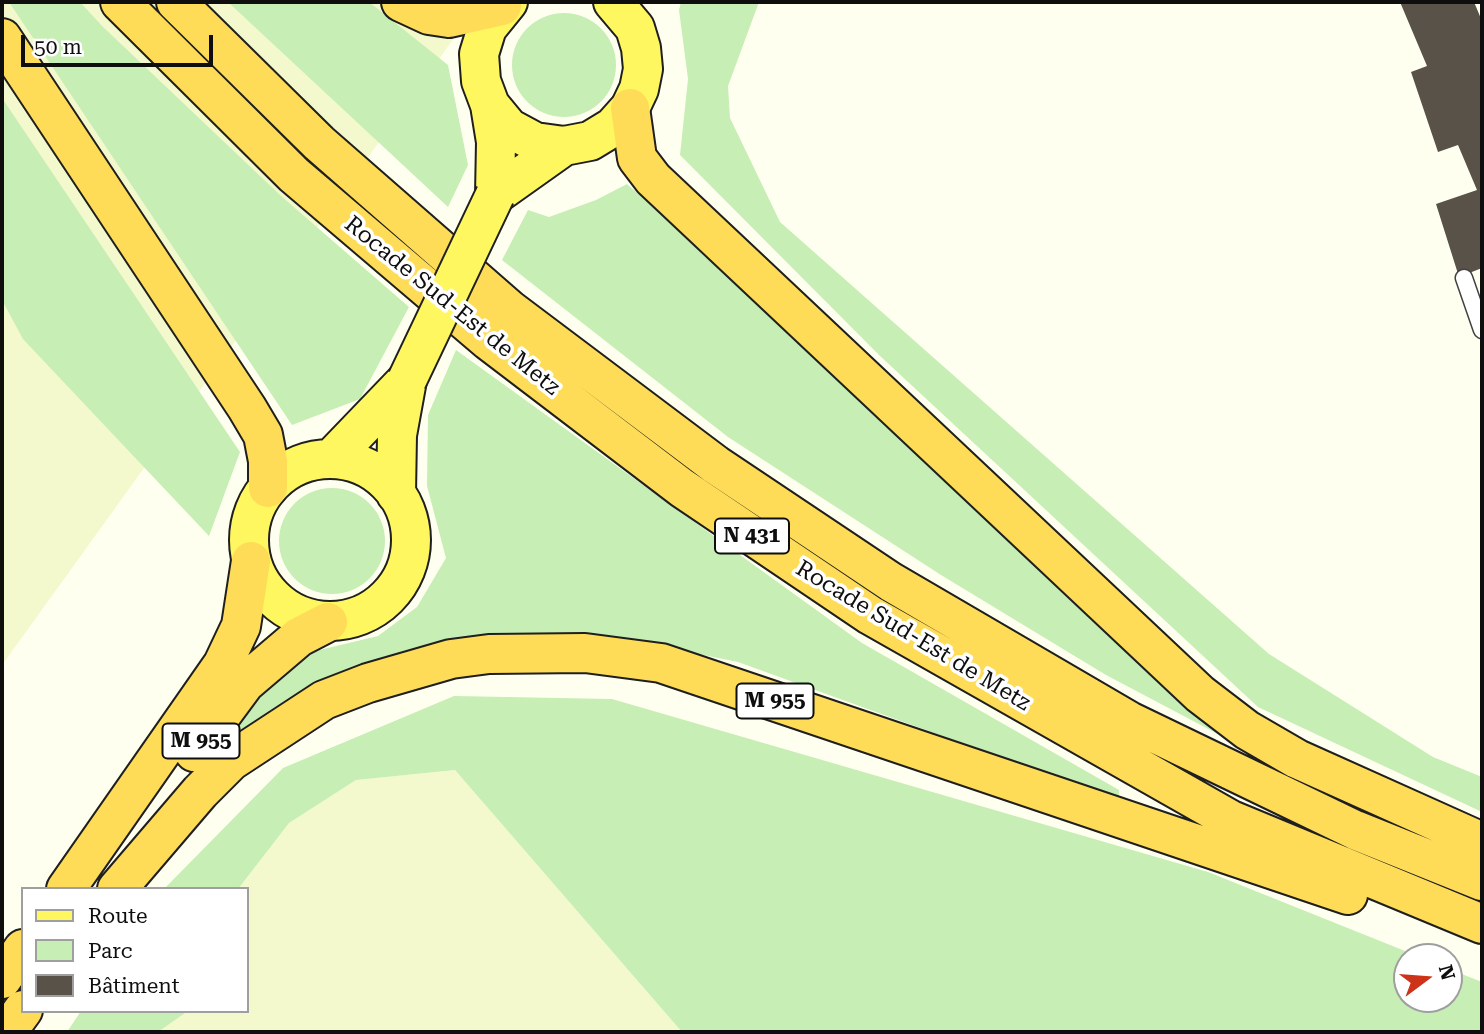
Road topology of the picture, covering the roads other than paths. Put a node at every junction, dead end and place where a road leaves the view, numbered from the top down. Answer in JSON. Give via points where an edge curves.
{"nodes":[{"id":1,"x":120,"y":2,"type":"edge"},
{"id":2,"x":176,"y":2,"type":"edge"},
{"id":3,"x":401,"y":2,"type":"edge"},
{"id":4,"x":505,"y":4,"type":"edge"},
{"id":5,"x":628,"y":11,"type":"edge"},
{"id":6,"x":2,"y":38,"type":"edge"},
{"id":7,"x":490,"y":106,"type":"junction"},
{"id":8,"x":630,"y":108,"type":"junction"},
{"id":9,"x":564,"y":146,"type":"junction"},
{"id":10,"x":495,"y":195,"type":"junction"},
{"id":11,"x":1464,"y":278,"type":"dead end"},
{"id":12,"x":1482,"y":330,"type":"edge"},
{"id":13,"x":407,"y":380,"type":"junction"},
{"id":14,"x":331,"y":459,"type":"junction"},
{"id":15,"x":268,"y":488,"type":"junction"},
{"id":16,"x":396,"y":494,"type":"junction"},
{"id":17,"x":251,"y":561,"type":"junction"},
{"id":18,"x":328,"y":622,"type":"junction"},
{"id":19,"x":1482,"y":842,"type":"edge"},
{"id":20,"x":1482,"y":881,"type":"edge"},
{"id":21,"x":67,"y":887,"type":"edge"},
{"id":22,"x":106,"y":887,"type":"edge"},
{"id":23,"x":119,"y":887,"type":"edge"},
{"id":24,"x":1482,"y":924,"type":"edge"},
{"id":25,"x":1482,"y":940,"type":"edge"},
{"id":26,"x":21,"y":952,"type":"edge"},
{"id":27,"x":2,"y":979,"type":"edge"},
{"id":28,"x":21,"y":1013,"type":"edge"},
{"id":29,"x":7,"y":1032,"type":"edge"}],
"edges":[{"from":1,"to":24,"type":"highway","name":"Rocade Sud-Est de Metz","number":"N 431","via":[[304,184],[489,341],[704,503],[870,615],[1231,820]]},
{"from":2,"to":20,"type":"highway","name":"Rocade Sud-Est de Metz","number":"N 431","via":[[319,143],[510,310],[716,465],[891,582],[1129,721],[1355,830]]},
{"from":3,"to":4,"type":"highway","via":[[449,18]]},
{"from":4,"to":7,"type":"main road","via":[[487,29],[479,54]]},
{"from":5,"to":8,"type":"main road","via":[[643,69]]},
{"from":6,"to":15,"type":"highway","via":[[247,408],[262,435]]},
{"from":7,"to":9,"type":"main road","via":[[509,128],[535,142]]},
{"from":7,"to":10,"type":"main road","via":[[496,142]]},
{"from":8,"to":9,"type":"main road","via":[[590,141]]},
{"from":8,"to":19,"type":"highway","via":[[637,158],[653,179],[1200,694],[1247,730],[1297,759]]},
{"from":9,"to":10,"type":"main road"},
{"from":10,"to":13,"type":"main road","bridge":true},
{"from":11,"to":12,"type":"lane"},
{"from":13,"to":14,"type":"main road"},
{"from":13,"to":16,"type":"main road","via":[[397,435]]},
{"from":14,"to":15,"type":"main road","via":[[289,470]]},
{"from":14,"to":16,"type":"main road","via":[[368,469]]},
{"from":15,"to":17,"type":"main road","via":[[250,523]]},
{"from":16,"to":18,"type":"main road","via":[[410,531],[405,570],[396,587],[374,607]]},
{"from":17,"to":18,"type":"main road","via":[[262,585],[280,604],[302,617]]},
{"from":17,"to":21,"type":"highway","number":"M 955","via":[[241,626],[223,664]]},
{"from":18,"to":22,"type":"highway","number":"M 955","via":[[299,637],[245,683],[185,763]]},
{"from":23,"to":25,"type":"highway","number":"M 955","via":[[231,761],[324,700],[451,659],[585,653],[662,663]]},
{"from":26,"to":27,"type":"highway"},
{"from":28,"to":29,"type":"highway"}]}
